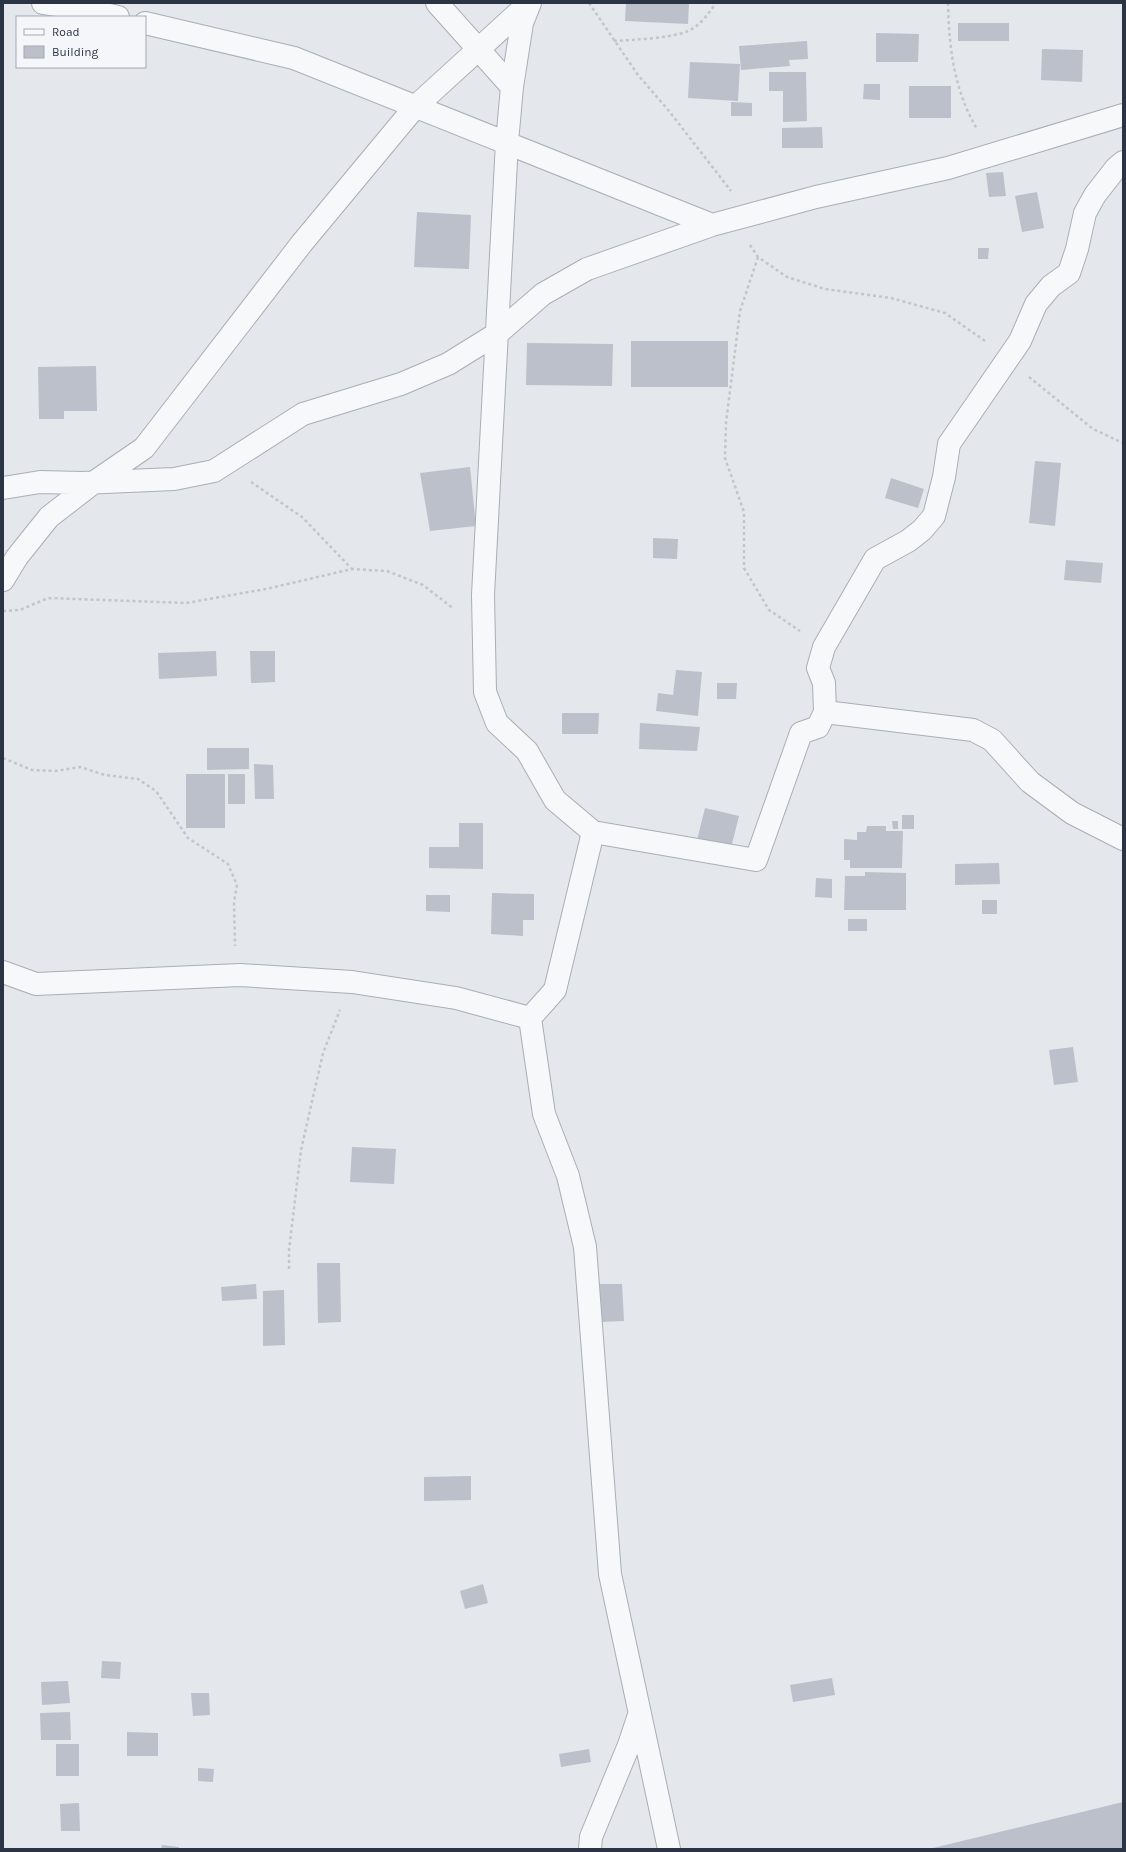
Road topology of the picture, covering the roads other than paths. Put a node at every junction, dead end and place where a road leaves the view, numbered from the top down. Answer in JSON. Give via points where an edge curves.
{"nodes":[{"id":1,"x":43,"y":3,"type":"edge"},
{"id":2,"x":437,"y":3,"type":"edge"},
{"id":3,"x":530,"y":3,"type":"edge"},
{"id":4,"x":114,"y":16,"type":"edge"},
{"id":5,"x":146,"y":23,"type":"edge"},
{"id":6,"x":478,"y":50,"type":"junction"},
{"id":7,"x":512,"y":87,"type":"junction"},
{"id":8,"x":415,"y":106,"type":"junction"},
{"id":9,"x":1123,"y":115,"type":"edge"},
{"id":10,"x":507,"y":142,"type":"junction"},
{"id":11,"x":1123,"y":162,"type":"edge"},
{"id":12,"x":731,"y":220,"type":"junction"},
{"id":13,"x":498,"y":334,"type":"junction"},
{"id":14,"x":93,"y":483,"type":"junction"},
{"id":15,"x":3,"y":488,"type":"edge"},
{"id":16,"x":3,"y":580,"type":"edge"},
{"id":17,"x":825,"y":712,"type":"junction"},
{"id":18,"x":593,"y":832,"type":"junction"},
{"id":19,"x":1123,"y":839,"type":"edge"},
{"id":20,"x":3,"y":972,"type":"edge"},
{"id":21,"x":530,"y":1018,"type":"junction"},
{"id":22,"x":639,"y":1715,"type":"junction"},
{"id":23,"x":590,"y":1849,"type":"edge"},
{"id":24,"x":669,"y":1849,"type":"edge"}],
"edges":[{"from":1,"to":4,"type":"street"},
{"from":2,"to":6,"type":"street"},
{"from":3,"to":6,"type":"street"},
{"from":3,"to":7,"type":"street","via":[[522,23]]},
{"from":5,"to":8,"type":"street","via":[[294,58]]},
{"from":6,"to":7,"type":"street"},
{"from":6,"to":8,"type":"street"},
{"from":7,"to":10,"type":"street"},
{"from":8,"to":10,"type":"street"},
{"from":8,"to":14,"type":"street","via":[[302,243],[144,448]]},
{"from":9,"to":12,"type":"street","via":[[948,168],[816,197]]},
{"from":10,"to":12,"type":"street"},
{"from":10,"to":13,"type":"street"},
{"from":11,"to":17,"type":"street","via":[[1095,195],[1085,213],[1069,273],[1051,286],[1036,304],[1020,341],[949,444],[934,516],[908,541],[875,559],[824,647],[818,668],[824,683]]},
{"from":12,"to":13,"type":"street","via":[[587,269],[542,294]]},
{"from":13,"to":14,"type":"street","via":[[448,364],[401,384],[303,414],[214,471],[174,479]]},
{"from":13,"to":18,"type":"street","via":[[483,595],[485,692],[497,723],[527,751],[555,800]]},
{"from":14,"to":15,"type":"street","via":[[40,482]]},
{"from":14,"to":16,"type":"street","via":[[49,517],[17,557]]},
{"from":17,"to":18,"type":"street","via":[[818,727],[801,733],[756,860]]},
{"from":17,"to":19,"type":"street","via":[[973,730],[992,740],[1030,782],[1066,809]]},
{"from":18,"to":21,"type":"street","via":[[555,990]]},
{"from":20,"to":21,"type":"street","via":[[36,984],[240,975],[352,982],[456,998]]},
{"from":21,"to":22,"type":"street","via":[[544,1114],[568,1176],[585,1247],[610,1574]]},
{"from":22,"to":23,"type":"street","via":[[591,1837]]},
{"from":22,"to":24,"type":"street"}]}
